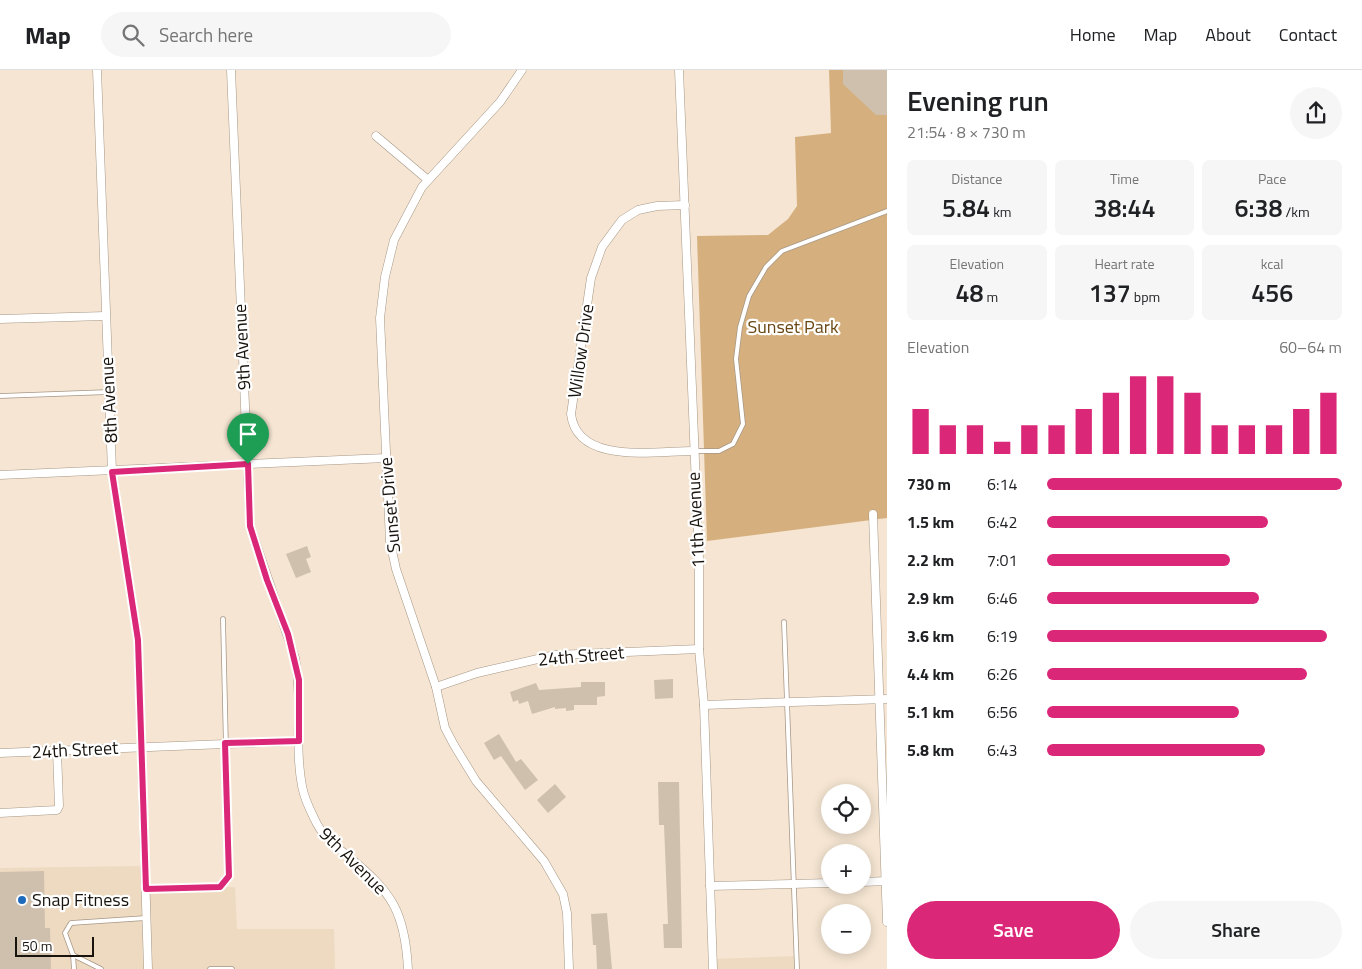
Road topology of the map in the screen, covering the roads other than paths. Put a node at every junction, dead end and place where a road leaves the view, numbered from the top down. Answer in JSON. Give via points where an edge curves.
{"nodes":[{"id":1,"x":97,"y":70,"type":"edge"},
{"id":2,"x":231,"y":70,"type":"edge"},
{"id":3,"x":522,"y":70,"type":"edge"},
{"id":4,"x":679,"y":70,"type":"edge"},
{"id":5,"x":376,"y":136,"type":"dead end"},
{"id":6,"x":428,"y":180,"type":"junction"},
{"id":7,"x":685,"y":205,"type":"junction"},
{"id":8,"x":887,"y":211,"type":"edge"},
{"id":9,"x":105,"y":316,"type":"junction"},
{"id":10,"x":0,"y":319,"type":"edge"},
{"id":11,"x":109,"y":392,"type":"junction"},
{"id":12,"x":0,"y":396,"type":"edge"},
{"id":13,"x":693,"y":451,"type":"junction"},
{"id":14,"x":386,"y":458,"type":"junction"},
{"id":15,"x":248,"y":464,"type":"junction"},
{"id":16,"x":112,"y":472,"type":"junction"},
{"id":17,"x":0,"y":475,"type":"edge"},
{"id":18,"x":873,"y":514,"type":"dead end"},
{"id":19,"x":224,"y":619,"type":"dead end"},
{"id":20,"x":784,"y":622,"type":"dead end"},
{"id":21,"x":699,"y":649,"type":"junction"},
{"id":22,"x":436,"y":687,"type":"junction"},
{"id":23,"x":884,"y":699,"type":"edge"},
{"id":24,"x":788,"y":702,"type":"junction"},
{"id":25,"x":704,"y":705,"type":"junction"},
{"id":26,"x":299,"y":741,"type":"junction"},
{"id":27,"x":225,"y":743,"type":"junction"},
{"id":28,"x":142,"y":746,"type":"junction"},
{"id":29,"x":57,"y":751,"type":"junction"},
{"id":30,"x":0,"y":752,"type":"edge"},
{"id":31,"x":0,"y":813,"type":"edge"},
{"id":32,"x":886,"y":881,"type":"edge"},
{"id":33,"x":821,"y":882,"type":"edge"},
{"id":34,"x":871,"y":882,"type":"edge"},
{"id":35,"x":794,"y":884,"type":"junction"},
{"id":36,"x":710,"y":886,"type":"junction"},
{"id":37,"x":146,"y":889,"type":"junction"},
{"id":38,"x":146,"y":918,"type":"junction"},
{"id":39,"x":887,"y":922,"type":"edge"},
{"id":40,"x":73,"y":955,"type":"junction"},
{"id":41,"x":74,"y":969,"type":"edge"},
{"id":42,"x":101,"y":969,"type":"edge"},
{"id":43,"x":148,"y":969,"type":"edge"},
{"id":44,"x":210,"y":969,"type":"edge"},
{"id":45,"x":232,"y":969,"type":"edge"},
{"id":46,"x":408,"y":969,"type":"edge"},
{"id":47,"x":570,"y":969,"type":"edge"},
{"id":48,"x":713,"y":969,"type":"edge"},
{"id":49,"x":797,"y":969,"type":"edge"}],
"edges":[{"from":1,"to":9,"type":"street","name":"8th Avenue"},
{"from":2,"to":15,"type":"street","name":"9th Avenue"},
{"from":3,"to":6,"type":"street","name":"Sunset Drive","via":[[500,102]]},
{"from":4,"to":7,"type":"street","name":"11th Avenue"},
{"from":5,"to":6,"type":"street"},
{"from":6,"to":14,"type":"street","name":"Sunset Drive","via":[[394,240],[385,277],[380,318]]},
{"from":7,"to":13,"type":"street","name":"11th Avenue"},
{"from":7,"to":13,"type":"street","name":"Willow Drive","via":[[638,210],[622,220],[602,247],[591,278],[571,414],[581,438],[606,451]]},
{"from":8,"to":13,"type":"lane","via":[[782,251],[766,267],[749,296],[740,327],[736,359],[743,424],[732,444],[719,451]]},
{"from":9,"to":10,"type":"street"},
{"from":9,"to":11,"type":"street","name":"8th Avenue"},
{"from":11,"to":12,"type":"lane"},
{"from":11,"to":16,"type":"street","name":"8th Avenue"},
{"from":13,"to":21,"type":"street","name":"11th Avenue","via":[[699,559]]},
{"from":14,"to":15,"type":"street"},
{"from":14,"to":22,"type":"street","name":"Sunset Drive","via":[[390,541],[396,569]]},
{"from":15,"to":16,"type":"street"},
{"from":15,"to":26,"type":"street","name":"9th Avenue","via":[[250,526],[288,634],[299,680]]},
{"from":16,"to":17,"type":"street"},
{"from":16,"to":28,"type":"street","name":"8th Avenue","via":[[138,640]]},
{"from":18,"to":23,"type":"street"},
{"from":19,"to":27,"type":"lane"},
{"from":20,"to":24,"type":"lane"},
{"from":21,"to":22,"type":"street","name":"24th Street","via":[[555,655],[477,673]]},
{"from":21,"to":25,"type":"street","name":"11th Avenue"},
{"from":22,"to":47,"type":"street","name":"Sunset Drive","via":[[446,728],[476,781],[544,861],[563,894]]},
{"from":23,"to":24,"type":"street"},
{"from":23,"to":32,"type":"street"},
{"from":24,"to":25,"type":"street"},
{"from":24,"to":35,"type":"lane"},
{"from":25,"to":36,"type":"street","name":"11th Avenue"},
{"from":26,"to":27,"type":"street","name":"24th Street"},
{"from":26,"to":46,"type":"street","name":"9th Avenue","via":[[302,787],[315,821],[336,849],[376,881],[392,901],[406,934]]},
{"from":27,"to":28,"type":"street","name":"24th Street"},
{"from":27,"to":37,"type":"lane","via":[[229,876],[220,887]]},
{"from":28,"to":29,"type":"street","name":"24th Street"},
{"from":28,"to":37,"type":"street","name":"8th Avenue"},
{"from":29,"to":30,"type":"street","name":"24th Street"},
{"from":29,"to":31,"type":"street","via":[[57,810]]},
{"from":32,"to":34,"type":"street"},
{"from":32,"to":39,"type":"street"},
{"from":33,"to":35,"type":"street"},
{"from":35,"to":36,"type":"street"},
{"from":35,"to":49,"type":"lane"},
{"from":36,"to":48,"type":"street","name":"11th Avenue"},
{"from":37,"to":38,"type":"street","name":"8th Avenue"},
{"from":38,"to":40,"type":"lane","via":[[71,923],[65,933]]},
{"from":38,"to":43,"type":"street","name":"8th Avenue"},
{"from":40,"to":41,"type":"lane"},
{"from":40,"to":42,"type":"lane"},
{"from":44,"to":45,"type":"lane"}]}
